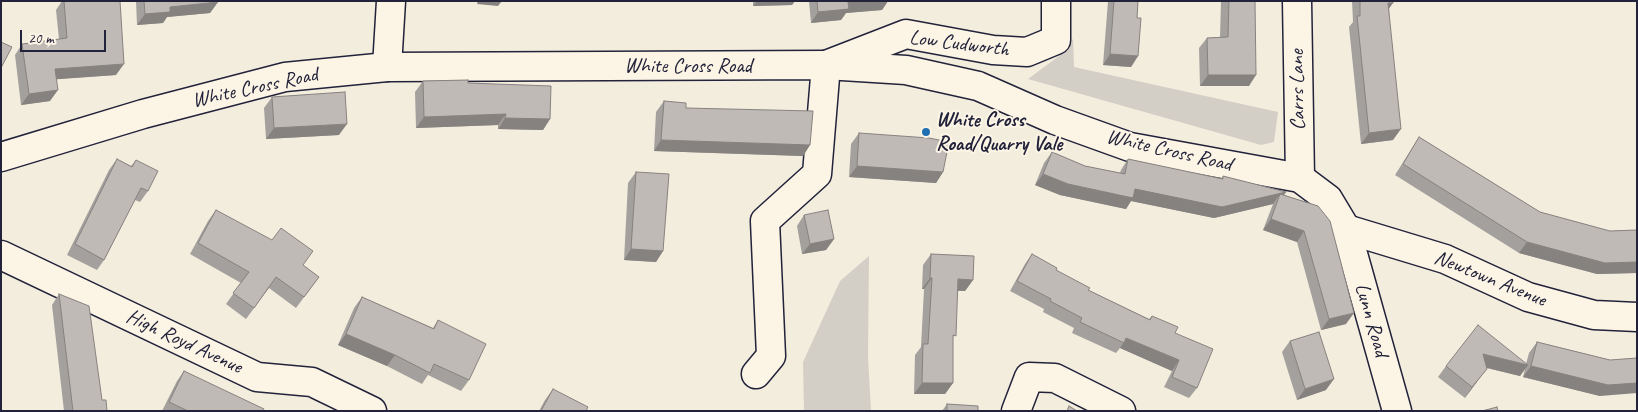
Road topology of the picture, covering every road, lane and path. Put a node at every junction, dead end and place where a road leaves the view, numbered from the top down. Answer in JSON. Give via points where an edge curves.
{"nodes":[{"id":1,"x":391,"y":1,"type":"edge"},
{"id":2,"x":1056,"y":1,"type":"edge"},
{"id":3,"x":1297,"y":1,"type":"edge"},
{"id":4,"x":826,"y":65,"type":"junction"},
{"id":5,"x":387,"y":66,"type":"junction"},
{"id":6,"x":1,"y":157,"type":"edge"},
{"id":7,"x":1300,"y":178,"type":"junction"},
{"id":8,"x":1346,"y":229,"type":"junction"},
{"id":9,"x":1,"y":256,"type":"edge"},
{"id":10,"x":1637,"y":316,"type":"edge"},
{"id":11,"x":756,"y":374,"type":"dead end"},
{"id":12,"x":1395,"y":410,"type":"edge"},
{"id":13,"x":372,"y":411,"type":"edge"},
{"id":14,"x":1016,"y":411,"type":"edge"},
{"id":15,"x":1121,"y":411,"type":"edge"}],
"edges":[{"from":1,"to":5,"type":"street"},
{"from":2,"to":4,"type":"street","name":"Low Cudworth","via":[[1056,40],[1027,52],[993,50],[906,34]]},
{"from":3,"to":7,"type":"street","name":"Carrs Lane"},
{"from":4,"to":5,"type":"street","name":"White Cross Road"},
{"from":4,"to":7,"type":"street","name":"White Cross Road","via":[[906,70],[978,86],[1055,120],[1130,147]]},
{"from":4,"to":11,"type":"street","via":[[818,174],[765,221],[771,356]]},
{"from":5,"to":6,"type":"street","name":"White Cross Road","via":[[284,77],[143,114]]},
{"from":7,"to":8,"type":"street","name":"White Cross Road","via":[[1328,199]]},
{"from":8,"to":10,"type":"street","name":"Newtown Avenue","via":[[1445,259],[1528,297],[1594,315]]},
{"from":8,"to":12,"type":"street","name":"Lunn Road"},
{"from":9,"to":13,"type":"street","name":"High Royd Avenue","via":[[257,377],[312,382]]},
{"from":14,"to":15,"type":"street","via":[[1029,377],[1054,378]]}]}
